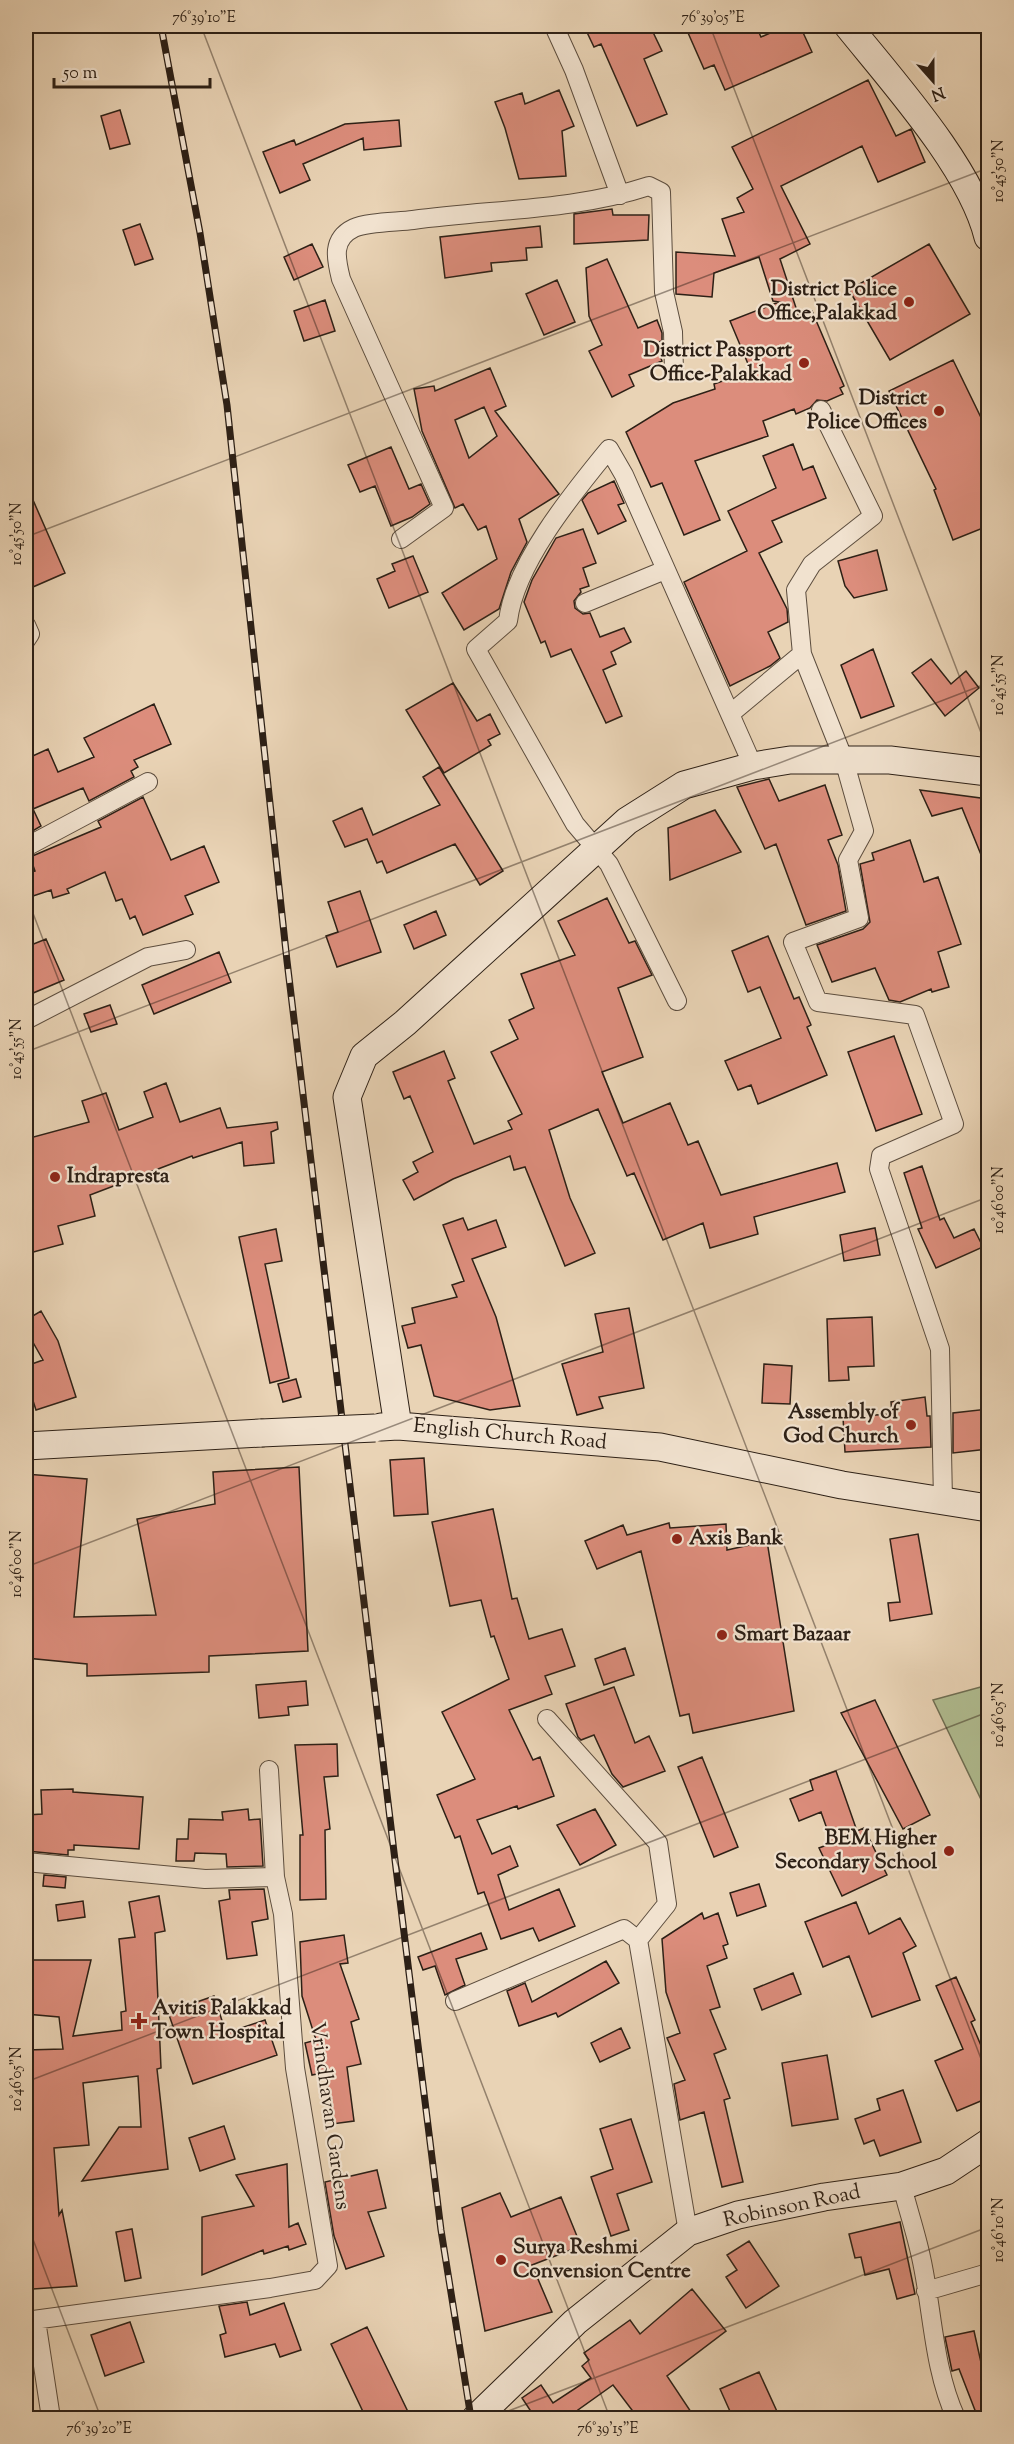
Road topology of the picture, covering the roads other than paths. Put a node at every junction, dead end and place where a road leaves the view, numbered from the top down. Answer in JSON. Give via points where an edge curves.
{"nodes":[{"id":1,"x":554,"y":26,"type":"edge"},
{"id":2,"x":848,"y":26,"type":"edge"},
{"id":3,"x":955,"y":166,"type":"junction"},
{"id":4,"x":988,"y":194,"type":"edge"},
{"id":5,"x":620,"y":195,"type":"junction"},
{"id":6,"x":988,"y":237,"type":"edge"},
{"id":7,"x":674,"y":372,"type":"dead end"},
{"id":8,"x":821,"y":410,"type":"dead end"},
{"id":9,"x":402,"y":539,"type":"dead end"},
{"id":10,"x":665,"y":570,"type":"junction"},
{"id":11,"x":585,"y":603,"type":"dead end"},
{"id":12,"x":26,"y":625,"type":"edge"},
{"id":13,"x":26,"y":640,"type":"edge"},
{"id":14,"x":802,"y":654,"type":"junction"},
{"id":15,"x":730,"y":714,"type":"junction"},
{"id":16,"x":839,"y":750,"type":"junction"},
{"id":17,"x":748,"y":754,"type":"junction"},
{"id":18,"x":988,"y":772,"type":"edge"},
{"id":19,"x":148,"y":782,"type":"dead end"},
{"id":20,"x":594,"y":845,"type":"junction"},
{"id":21,"x":26,"y":847,"type":"edge"},
{"id":22,"x":186,"y":950,"type":"dead end"},
{"id":23,"x":677,"y":1001,"type":"dead end"},
{"id":24,"x":26,"y":1020,"type":"edge"},
{"id":25,"x":387,"y":1427,"type":"junction"},
{"id":26,"x":26,"y":1446,"type":"edge"},
{"id":27,"x":943,"y":1500,"type":"junction"},
{"id":28,"x":988,"y":1508,"type":"edge"},
{"id":29,"x":547,"y":1719,"type":"dead end"},
{"id":30,"x":269,"y":1770,"type":"dead end"},
{"id":31,"x":26,"y":1862,"type":"edge"},
{"id":32,"x":275,"y":1877,"type":"junction"},
{"id":33,"x":638,"y":1940,"type":"junction"},
{"id":34,"x":455,"y":2001,"type":"dead end"},
{"id":35,"x":988,"y":2143,"type":"edge"},
{"id":36,"x":902,"y":2186,"type":"junction"},
{"id":37,"x":688,"y":2232,"type":"junction"},
{"id":38,"x":988,"y":2273,"type":"edge"},
{"id":39,"x":926,"y":2291,"type":"junction"},
{"id":40,"x":31,"y":2320,"type":"edge"},
{"id":41,"x":51,"y":2418,"type":"edge"},
{"id":42,"x":476,"y":2418,"type":"edge"},
{"id":43,"x":956,"y":2418,"type":"edge"}],
"edges":[{"from":1,"to":5,"type":"street"},
{"from":2,"to":3,"type":"street"},
{"from":3,"to":4,"type":"street"},
{"from":3,"to":6,"type":"street"},
{"from":5,"to":7,"type":"street","via":[[649,186],[661,192],[664,292],[673,332]]},
{"from":5,"to":9,"type":"street","via":[[533,209],[472,211],[354,228],[337,243],[335,256],[341,279],[444,508]]},
{"from":8,"to":14,"type":"street","via":[[873,516],[812,564],[796,590]]},
{"from":10,"to":11,"type":"street"},
{"from":10,"to":15,"type":"street"},
{"from":10,"to":20,"type":"street","via":[[609,449],[570,496],[521,576],[510,602],[508,621],[476,649],[575,824]]},
{"from":12,"to":13,"type":"street","via":[[30,633]]},
{"from":14,"to":15,"type":"street"},
{"from":14,"to":16,"type":"street"},
{"from":15,"to":17,"type":"street"},
{"from":16,"to":17,"type":"street","via":[[790,760]]},
{"from":16,"to":18,"type":"street"},
{"from":16,"to":27,"type":"street","via":[[864,831],[848,860],[859,918],[793,942],[818,1002],[915,1015],[954,1124],[881,1156],[879,1169],[940,1349]]},
{"from":17,"to":20,"type":"street","via":[[684,785]]},
{"from":19,"to":21,"type":"street"},
{"from":20,"to":23,"type":"street","via":[[609,864]]},
{"from":20,"to":25,"type":"street","via":[[405,1023],[364,1056],[347,1097]]},
{"from":22,"to":24,"type":"street","via":[[147,957]]},
{"from":25,"to":26,"type":"street","name":"English Church Road","bridge":true},
{"from":25,"to":27,"type":"street","name":"English Church Road","via":[[660,1447],[842,1485]]},
{"from":27,"to":28,"type":"street","name":"English Church Road"},
{"from":29,"to":33,"type":"street","via":[[658,1844],[667,1904]]},
{"from":30,"to":32,"type":"street"},
{"from":31,"to":32,"type":"street","via":[[205,1879]]},
{"from":32,"to":40,"type":"street","name":"Vrindhavan Gardens","via":[[283,1914],[295,2068],[328,2266],[315,2280]]},
{"from":33,"to":34,"type":"street","via":[[624,1929]]},
{"from":33,"to":37,"type":"street"},
{"from":35,"to":36,"type":"street","name":"Robinson Road","via":[[946,2171]]},
{"from":36,"to":37,"type":"street","name":"Robinson Road","via":[[738,2215]]},
{"from":36,"to":39,"type":"street"},
{"from":37,"to":42,"type":"street","name":"Robinson Road","via":[[575,2322]]},
{"from":38,"to":39,"type":"street"},
{"from":39,"to":43,"type":"street","via":[[931,2330]]},
{"from":40,"to":41,"type":"street"}]}
